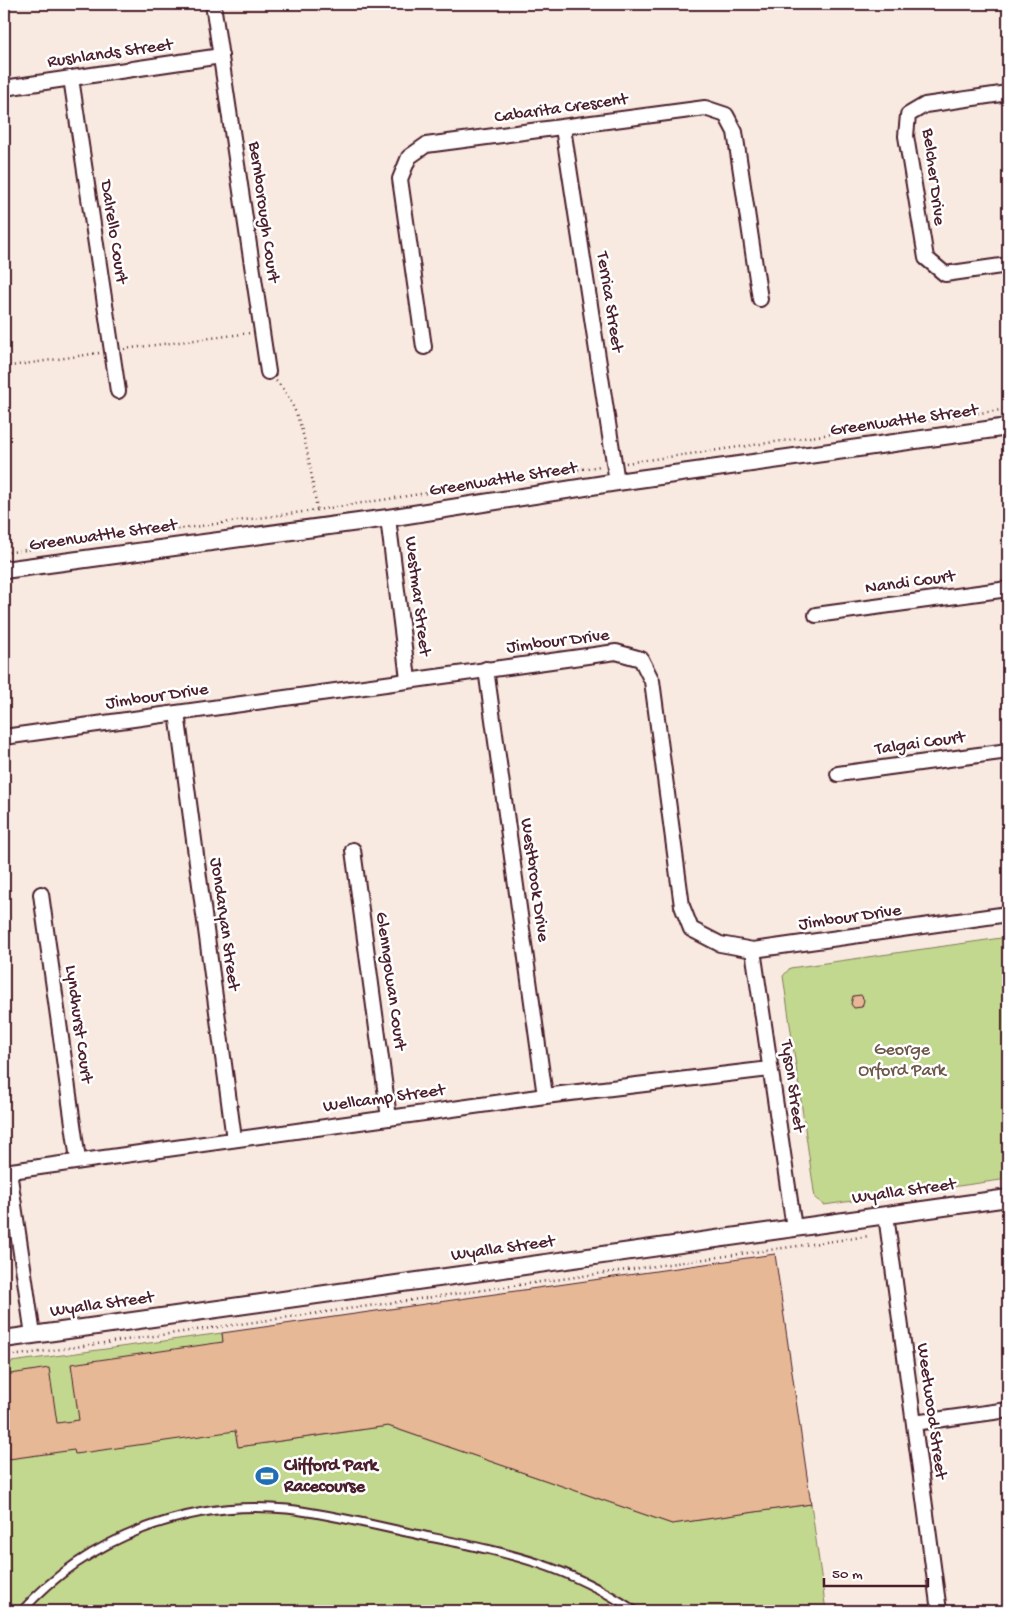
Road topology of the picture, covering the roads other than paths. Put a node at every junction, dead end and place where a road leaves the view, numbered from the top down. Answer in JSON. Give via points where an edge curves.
{"nodes":[{"id":1,"x":213,"y":4,"type":"edge"},
{"id":2,"x":221,"y":56,"type":"junction"},
{"id":3,"x":71,"y":78,"type":"junction"},
{"id":4,"x":4,"y":88,"type":"edge"},
{"id":5,"x":1008,"y":93,"type":"edge"},
{"id":6,"x":563,"y":128,"type":"junction"},
{"id":7,"x":1008,"y":265,"type":"edge"},
{"id":8,"x":760,"y":299,"type":"dead end"},
{"id":9,"x":424,"y":347,"type":"dead end"},
{"id":10,"x":268,"y":372,"type":"road end"},
{"id":11,"x":118,"y":391,"type":"dead end"},
{"id":12,"x":1008,"y":426,"type":"edge"},
{"id":13,"x":617,"y":482,"type":"junction"},
{"id":14,"x":388,"y":518,"type":"junction"},
{"id":15,"x":4,"y":570,"type":"edge"},
{"id":16,"x":1008,"y":589,"type":"edge"},
{"id":17,"x":816,"y":615,"type":"dead end"},
{"id":18,"x":486,"y":669,"type":"junction"},
{"id":19,"x":408,"y":679,"type":"junction"},
{"id":20,"x":177,"y":713,"type":"junction"},
{"id":21,"x":4,"y":737,"type":"edge"},
{"id":22,"x":1008,"y":751,"type":"edge"},
{"id":23,"x":838,"y":774,"type":"dead end"},
{"id":24,"x":353,"y":850,"type":"dead end"},
{"id":25,"x":41,"y":894,"type":"dead end"},
{"id":26,"x":1008,"y":914,"type":"edge"},
{"id":27,"x":753,"y":950,"type":"junction"},
{"id":28,"x":770,"y":1068,"type":"junction"},
{"id":29,"x":545,"y":1096,"type":"junction"},
{"id":30,"x":389,"y":1118,"type":"junction"},
{"id":31,"x":234,"y":1139,"type":"junction"},
{"id":32,"x":78,"y":1160,"type":"junction"},
{"id":33,"x":6,"y":1171,"type":"edge"},
{"id":34,"x":1008,"y":1198,"type":"edge"},
{"id":35,"x":886,"y":1215,"type":"junction"},
{"id":36,"x":794,"y":1228,"type":"junction"},
{"id":37,"x":33,"y":1335,"type":"junction"},
{"id":38,"x":4,"y":1339,"type":"edge"},
{"id":39,"x":1008,"y":1410,"type":"edge"},
{"id":40,"x":914,"y":1423,"type":"junction"},
{"id":41,"x":22,"y":1611,"type":"edge"},
{"id":42,"x":635,"y":1611,"type":"edge"},
{"id":43,"x":939,"y":1611,"type":"edge"}],
"edges":[{"from":1,"to":2,"type":"street","name":"Bernborough Court"},
{"from":2,"to":3,"type":"street","name":"Rushlands Street"},
{"from":2,"to":10,"type":"street","name":"Bernborough Court"},
{"from":3,"to":4,"type":"street","name":"Rushlands Street"},
{"from":3,"to":11,"type":"street","name":"Dalrello Court"},
{"from":5,"to":7,"type":"street","name":"Belcher Drive","via":[[925,105],[908,115],[906,136],[926,258],[945,274]]},
{"from":6,"to":8,"type":"street","name":"Cabarita Crescent","via":[[705,108],[726,115],[735,132]]},
{"from":6,"to":9,"type":"street","name":"Cabarita Crescent","via":[[426,145],[409,157],[400,179]]},
{"from":6,"to":13,"type":"street","name":"Terrica Street"},
{"from":12,"to":13,"type":"street","name":"Greenwattle Street"},
{"from":13,"to":14,"type":"street","name":"Greenwattle Street"},
{"from":14,"to":15,"type":"street","name":"Greenwattle Street"},
{"from":14,"to":19,"type":"street","name":"Westmar Street"},
{"from":16,"to":17,"type":"street","name":"Nandi Court"},
{"from":18,"to":19,"type":"street","name":"Jimbour Drive"},
{"from":18,"to":27,"type":"street","name":"Jimbour Drive","via":[[616,652],[641,659],[652,681],[682,906],[691,929],[720,944]]},
{"from":18,"to":29,"type":"street","name":"Westbrook Drive"},
{"from":19,"to":20,"type":"street","name":"Jimbour Drive"},
{"from":20,"to":21,"type":"street","name":"Jimbour Drive"},
{"from":20,"to":31,"type":"street","name":"Jondaryan Street"},
{"from":22,"to":23,"type":"street","name":"Talgai Court"},
{"from":24,"to":30,"type":"street","name":"Glenngowan Court"},
{"from":25,"to":32,"type":"street","name":"Lyndhurst Court"},
{"from":26,"to":27,"type":"street","name":"Jimbour Drive"},
{"from":27,"to":28,"type":"street","name":"Tyson Street"},
{"from":28,"to":29,"type":"street","name":"Wellcamp Street"},
{"from":28,"to":36,"type":"street","name":"Tyson Street"},
{"from":29,"to":30,"type":"street","name":"Wellcamp Street"},
{"from":30,"to":31,"type":"street","name":"Wellcamp Street"},
{"from":31,"to":32,"type":"street","name":"Wellcamp Street"},
{"from":32,"to":33,"type":"street","name":"Wellcamp Street"},
{"from":33,"to":37,"type":"street"},
{"from":34,"to":35,"type":"street","name":"Wyalla Street"},
{"from":35,"to":36,"type":"street","name":"Wyalla Street"},
{"from":35,"to":40,"type":"street","name":"Weetwood Street"},
{"from":36,"to":37,"type":"street","name":"Wyalla Street"},
{"from":37,"to":38,"type":"street","name":"Wyalla Street"},
{"from":39,"to":40,"type":"street"},
{"from":40,"to":43,"type":"street","name":"Weetwood Street"},
{"from":41,"to":42,"type":"lane","via":[[60,1574],[130,1534],[182,1517],[250,1508],[305,1512],[509,1553],[564,1571]]}]}
